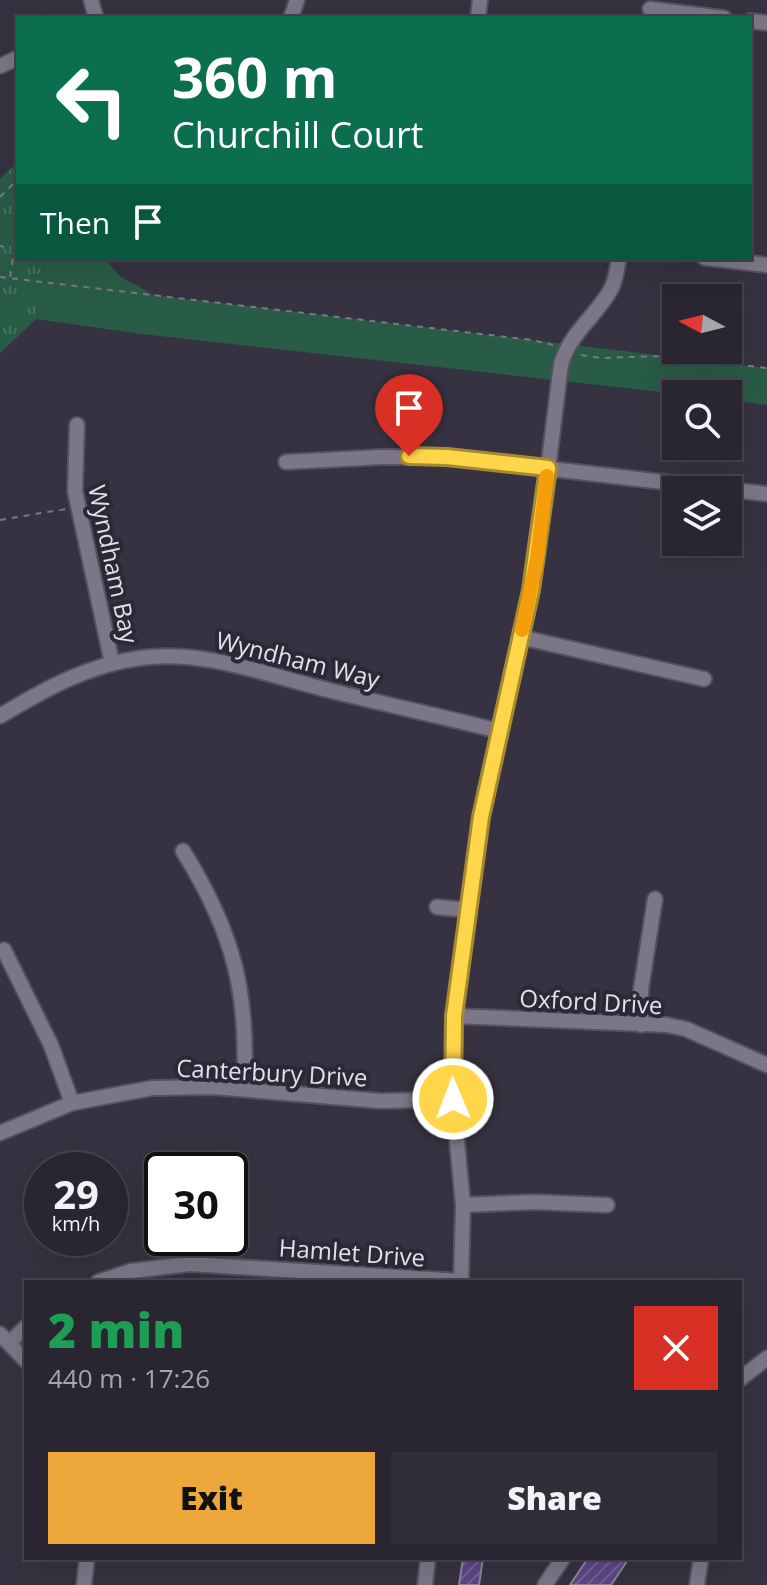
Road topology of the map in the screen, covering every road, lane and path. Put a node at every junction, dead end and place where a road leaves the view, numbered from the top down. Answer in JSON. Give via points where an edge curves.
{"nodes":[{"id":1,"x":650,"y":9,"type":"edge"},
{"id":2,"x":708,"y":16,"type":"edge"},
{"id":3,"x":16,"y":181,"type":"edge"},
{"id":4,"x":0,"y":197,"type":"edge"},
{"id":5,"x":13,"y":258,"type":"dead end"},
{"id":6,"x":618,"y":260,"type":"edge"},
{"id":7,"x":723,"y":260,"type":"edge"},
{"id":8,"x":767,"y":265,"type":"edge"},
{"id":9,"x":0,"y":277,"type":"edge"},
{"id":10,"x":10,"y":278,"type":"junction"},
{"id":11,"x":566,"y":350,"type":"junction"},
{"id":12,"x":767,"y":368,"type":"edge"},
{"id":13,"x":77,"y":425,"type":"dead end"},
{"id":14,"x":286,"y":462,"type":"dead end"},
{"id":15,"x":548,"y":468,"type":"junction"},
{"id":16,"x":767,"y":494,"type":"edge"},
{"id":17,"x":77,"y":507,"type":"junction"},
{"id":18,"x":0,"y":520,"type":"edge"},
{"id":19,"x":520,"y":637,"type":"junction"},
{"id":20,"x":112,"y":663,"type":"junction"},
{"id":21,"x":704,"y":679,"type":"dead end"},
{"id":22,"x":0,"y":716,"type":"edge"},
{"id":23,"x":499,"y":731,"type":"junction"},
{"id":24,"x":183,"y":851,"type":"dead end"},
{"id":25,"x":655,"y":899,"type":"dead end"},
{"id":26,"x":437,"y":907,"type":"dead end"},
{"id":27,"x":468,"y":910,"type":"junction"},
{"id":28,"x":4,"y":950,"type":"dead end"},
{"id":29,"x":454,"y":1016,"type":"junction"},
{"id":30,"x":641,"y":1025,"type":"junction"},
{"id":31,"x":767,"y":1065,"type":"edge"},
{"id":32,"x":244,"y":1089,"type":"junction"},
{"id":33,"x":453,"y":1099,"type":"junction"},
{"id":34,"x":72,"y":1103,"type":"junction"},
{"id":35,"x":0,"y":1133,"type":"edge"},
{"id":36,"x":463,"y":1205,"type":"junction"},
{"id":37,"x":607,"y":1205,"type":"dead end"},
{"id":38,"x":104,"y":1280,"type":"edge"},
{"id":39,"x":431,"y":1280,"type":"edge"},
{"id":40,"x":461,"y":1280,"type":"edge"},
{"id":41,"x":24,"y":1328,"type":"edge"},
{"id":42,"x":4,"y":1338,"type":"edge"},
{"id":43,"x":767,"y":1358,"type":"edge"},
{"id":44,"x":24,"y":1359,"type":"edge"},
{"id":45,"x":742,"y":1377,"type":"edge"},
{"id":46,"x":87,"y":1560,"type":"edge"},
{"id":47,"x":428,"y":1560,"type":"edge"},
{"id":48,"x":562,"y":1560,"type":"edge"},
{"id":49,"x":701,"y":1560,"type":"edge"},
{"id":50,"x":84,"y":1585,"type":"edge"},
{"id":51,"x":425,"y":1585,"type":"edge"},
{"id":52,"x":545,"y":1585,"type":"edge"},
{"id":53,"x":697,"y":1585,"type":"edge"}],
"edges":[{"from":1,"to":2,"type":"street"},
{"from":3,"to":4,"type":"path"},
{"from":5,"to":10,"type":"path"},
{"from":6,"to":11,"type":"street","via":[[611,289]]},
{"from":7,"to":8,"type":"street"},
{"from":9,"to":10,"type":"path"},
{"from":10,"to":11,"type":"path","via":[[532,340]]},
{"from":11,"to":12,"type":"path","via":[[589,357],[663,356]]},
{"from":11,"to":15,"type":"street"},
{"from":13,"to":17,"type":"street","name":"Wyndham Bay"},
{"from":14,"to":15,"type":"street","via":[[421,457]]},
{"from":15,"to":16,"type":"street"},
{"from":15,"to":19,"type":"street","via":[[537,559]]},
{"from":17,"to":18,"type":"path"},
{"from":17,"to":20,"type":"street","name":"Wyndham Bay"},
{"from":19,"to":21,"type":"street"},
{"from":19,"to":23,"type":"street"},
{"from":20,"to":22,"type":"street","name":"Wyndham Way","via":[[62,680]]},
{"from":20,"to":23,"type":"street","name":"Wyndham Way","via":[[172,657],[224,662]]},
{"from":23,"to":27,"type":"street"},
{"from":24,"to":32,"type":"street","via":[[217,910],[236,967],[246,1030]]},
{"from":25,"to":30,"type":"street"},
{"from":26,"to":27,"type":"street"},
{"from":27,"to":29,"type":"street"},
{"from":28,"to":34,"type":"street","via":[[51,1045]]},
{"from":29,"to":30,"type":"street","name":"Oxford Drive"},
{"from":29,"to":33,"type":"street"},
{"from":30,"to":31,"type":"street","name":"Oxford Drive","via":[[686,1029]]},
{"from":32,"to":33,"type":"street","name":"Canterbury Drive","via":[[381,1101]]},
{"from":32,"to":34,"type":"street","name":"Canterbury Drive","via":[[152,1088]]},
{"from":33,"to":36,"type":"street"},
{"from":34,"to":35,"type":"street","name":"Canterbury Drive"},
{"from":36,"to":37,"type":"street"},
{"from":36,"to":40,"type":"street"},
{"from":38,"to":39,"type":"street","name":"Hamlet Drive","via":[[190,1264]]},
{"from":41,"to":42,"type":"street"},
{"from":42,"to":44,"type":"street"},
{"from":43,"to":45,"type":"street"},
{"from":46,"to":50,"type":"street"},
{"from":47,"to":51,"type":"street"},
{"from":48,"to":52,"type":"street"},
{"from":49,"to":53,"type":"street"}]}
